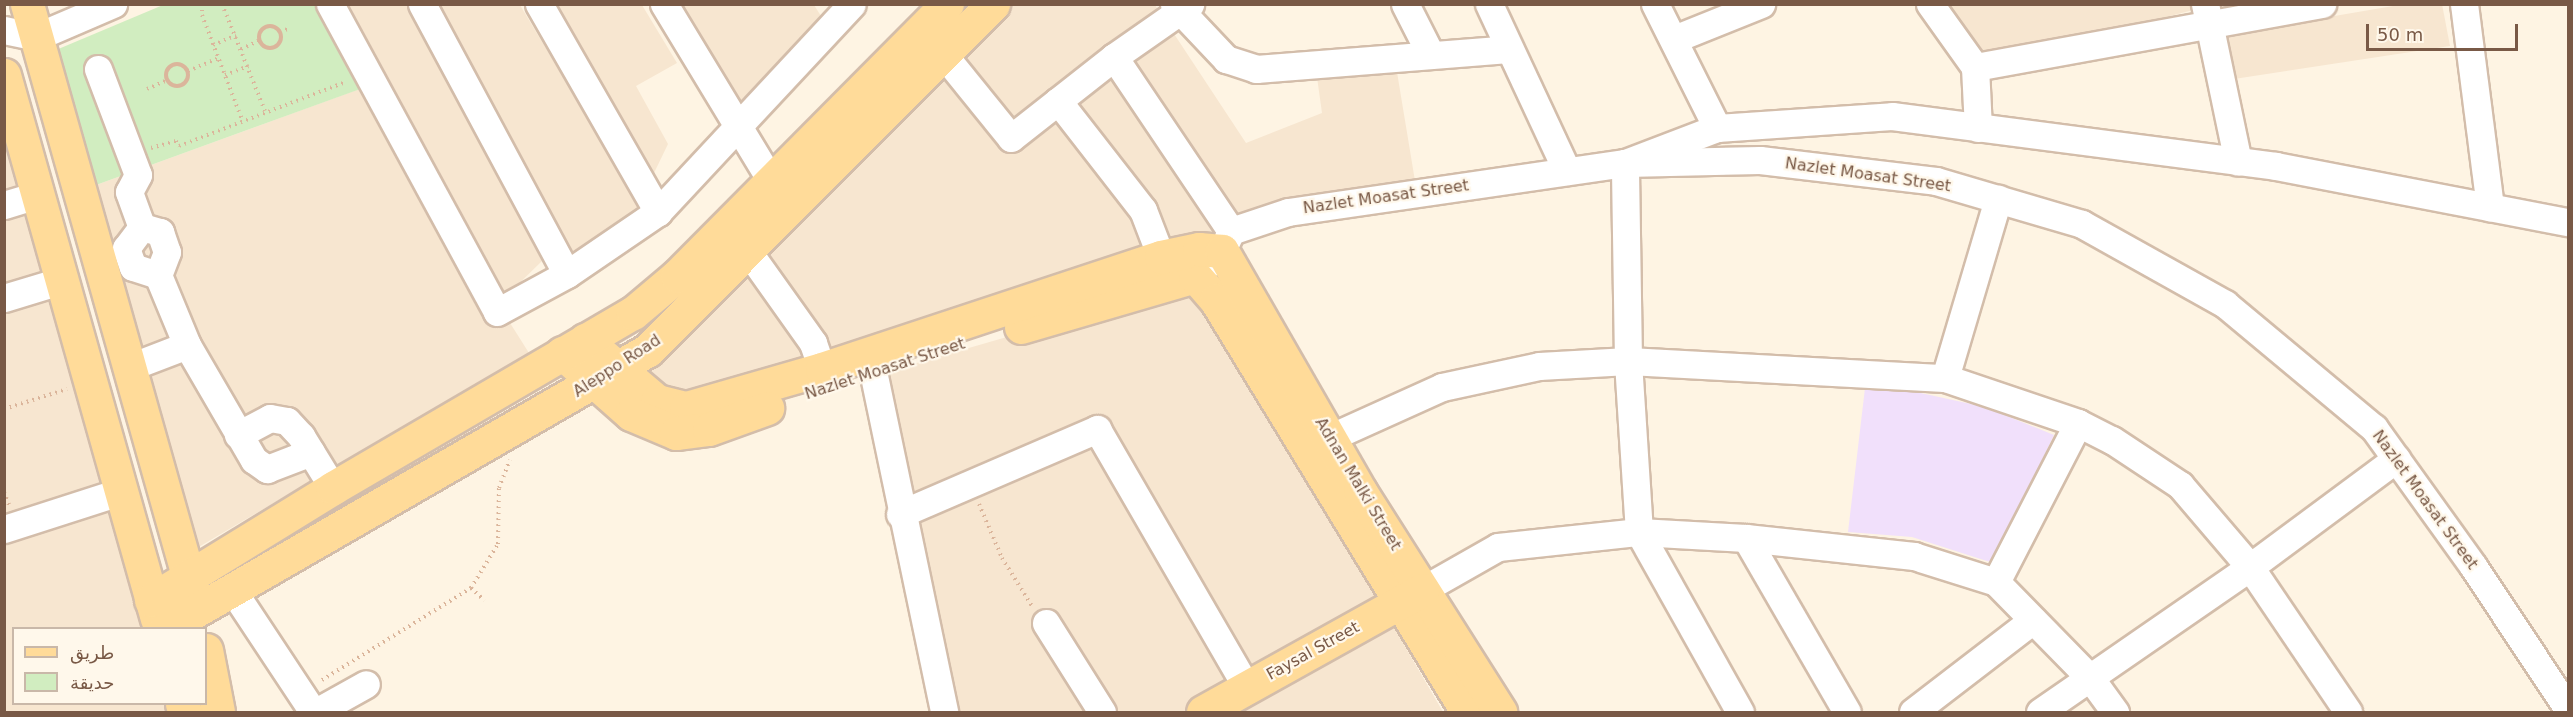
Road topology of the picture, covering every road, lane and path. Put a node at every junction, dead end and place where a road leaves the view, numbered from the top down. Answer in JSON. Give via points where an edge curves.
{"nodes":[{"id":1,"x":27,"y":4,"type":"edge"},
{"id":2,"x":113,"y":4,"type":"edge"},
{"id":3,"x":202,"y":4,"type":"edge"},
{"id":4,"x":222,"y":4,"type":"edge"},
{"id":5,"x":330,"y":4,"type":"edge"},
{"id":6,"x":422,"y":4,"type":"edge"},
{"id":7,"x":539,"y":4,"type":"edge"},
{"id":8,"x":664,"y":4,"type":"edge"},
{"id":9,"x":947,"y":4,"type":"edge"},
{"id":10,"x":993,"y":4,"type":"edge"},
{"id":11,"x":1405,"y":4,"type":"edge"},
{"id":12,"x":1489,"y":4,"type":"edge"},
{"id":13,"x":1655,"y":4,"type":"edge"},
{"id":14,"x":1761,"y":4,"type":"edge"},
{"id":15,"x":1930,"y":4,"type":"edge"},
{"id":16,"x":2322,"y":4,"type":"edge"},
{"id":17,"x":2464,"y":4,"type":"edge"},
{"id":18,"x":1182,"y":7,"type":"edge"},
{"id":19,"x":841,"y":9,"type":"edge"},
{"id":20,"x":2206,"y":14,"type":"edge"},
{"id":21,"x":291,"y":28,"type":"dead end"},
{"id":22,"x":4,"y":30,"type":"edge"},
{"id":23,"x":280,"y":32,"type":"junction"},
{"id":24,"x":236,"y":35,"type":"junction"},
{"id":25,"x":36,"y":37,"type":"junction"},
{"id":26,"x":1674,"y":39,"type":"junction"},
{"id":27,"x":260,"y":40,"type":"junction"},
{"id":28,"x":213,"y":45,"type":"junction"},
{"id":29,"x":241,"y":49,"type":"junction"},
{"id":30,"x":1508,"y":49,"type":"junction"},
{"id":31,"x":943,"y":54,"type":"junction"},
{"id":32,"x":1431,"y":55,"type":"junction"},
{"id":33,"x":1114,"y":57,"type":"junction"},
{"id":34,"x":218,"y":58,"type":"junction"},
{"id":35,"x":248,"y":66,"type":"junction"},
{"id":36,"x":1975,"y":66,"type":"junction"},
{"id":37,"x":98,"y":69,"type":"dead end"},
{"id":38,"x":188,"y":71,"type":"junction"},
{"id":39,"x":4,"y":75,"type":"edge"},
{"id":40,"x":225,"y":75,"type":"junction"},
{"id":41,"x":167,"y":80,"type":"junction"},
{"id":42,"x":343,"y":83,"type":"dead end"},
{"id":43,"x":147,"y":89,"type":"dead end"},
{"id":44,"x":1058,"y":101,"type":"junction"},
{"id":45,"x":266,"y":111,"type":"junction"},
{"id":46,"x":242,"y":120,"type":"junction"},
{"id":47,"x":739,"y":128,"type":"junction"},
{"id":48,"x":1717,"y":128,"type":"junction"},
{"id":49,"x":1978,"y":128,"type":"junction"},
{"id":50,"x":129,"y":151,"type":"junction"},
{"id":51,"x":2238,"y":162,"type":"junction"},
{"id":52,"x":1625,"y":163,"type":"junction"},
{"id":53,"x":1567,"y":171,"type":"junction"},
{"id":54,"x":771,"y":181,"type":"junction"},
{"id":55,"x":37,"y":195,"type":"junction"},
{"id":56,"x":1998,"y":199,"type":"junction"},
{"id":57,"x":4,"y":205,"type":"edge"},
{"id":58,"x":2490,"y":207,"type":"junction"},
{"id":59,"x":658,"y":212,"type":"junction"},
{"id":60,"x":2568,"y":222,"type":"edge"},
{"id":61,"x":1226,"y":241,"type":"junction"},
{"id":62,"x":747,"y":250,"type":"junction"},
{"id":63,"x":1161,"y":257,"type":"junction"},
{"id":64,"x":567,"y":274,"type":"junction"},
{"id":65,"x":1195,"y":276,"type":"junction"},
{"id":66,"x":60,"y":281,"type":"junction"},
{"id":67,"x":4,"y":298,"type":"edge"},
{"id":68,"x":187,"y":345,"type":"junction"},
{"id":69,"x":574,"y":346,"type":"junction"},
{"id":70,"x":1628,"y":361,"type":"junction"},
{"id":71,"x":130,"y":367,"type":"junction"},
{"id":72,"x":822,"y":369,"type":"junction"},
{"id":73,"x":873,"y":371,"type":"junction"},
{"id":74,"x":605,"y":376,"type":"junction"},
{"id":75,"x":1945,"y":378,"type":"junction"},
{"id":76,"x":89,"y":382,"type":"junction"},
{"id":77,"x":4,"y":409,"type":"edge"},
{"id":78,"x":2078,"y":423,"type":"junction"},
{"id":79,"x":507,"y":433,"type":"junction"},
{"id":80,"x":238,"y":435,"type":"junction"},
{"id":81,"x":1329,"y":438,"type":"junction"},
{"id":82,"x":311,"y":452,"type":"junction"},
{"id":83,"x":2396,"y":459,"type":"junction"},
{"id":84,"x":970,"y":484,"type":"junction"},
{"id":85,"x":333,"y":488,"type":"junction"},
{"id":86,"x":119,"y":492,"type":"junction"},
{"id":87,"x":900,"y":514,"type":"junction"},
{"id":88,"x":4,"y":529,"type":"edge"},
{"id":89,"x":1639,"y":532,"type":"junction"},
{"id":90,"x":1746,"y":538,"type":"junction"},
{"id":91,"x":2250,"y":567,"type":"junction"},
{"id":92,"x":190,"y":578,"type":"junction"},
{"id":93,"x":1996,"y":582,"type":"junction"},
{"id":94,"x":471,"y":588,"type":"junction"},
{"id":95,"x":233,"y":591,"type":"junction"},
{"id":96,"x":1413,"y":595,"type":"junction"},
{"id":97,"x":484,"y":600,"type":"dead end"},
{"id":98,"x":156,"y":614,"type":"edge"},
{"id":99,"x":2033,"y":620,"type":"junction"},
{"id":100,"x":200,"y":621,"type":"edge"},
{"id":101,"x":1046,"y":623,"type":"joint"},
{"id":102,"x":171,"y":627,"type":"edge"},
{"id":103,"x":207,"y":655,"type":"edge"},
{"id":104,"x":2091,"y":679,"type":"junction"},
{"id":105,"x":366,"y":684,"type":"dead end"},
{"id":106,"x":1247,"y":688,"type":"junction"},
{"id":107,"x":310,"y":706,"type":"edge"},
{"id":108,"x":2560,"y":708,"type":"edge"},
{"id":109,"x":218,"y":712,"type":"edge"},
{"id":110,"x":944,"y":712,"type":"edge"},
{"id":111,"x":1102,"y":712,"type":"edge"},
{"id":112,"x":1203,"y":712,"type":"edge"},
{"id":113,"x":1467,"y":712,"type":"edge"},
{"id":114,"x":1500,"y":712,"type":"edge"},
{"id":115,"x":1740,"y":712,"type":"edge"},
{"id":116,"x":1847,"y":712,"type":"edge"},
{"id":117,"x":1914,"y":712,"type":"edge"},
{"id":118,"x":2040,"y":712,"type":"edge"},
{"id":119,"x":2115,"y":712,"type":"edge"},
{"id":120,"x":2348,"y":712,"type":"edge"}],
"edges":[{"from":1,"to":25,"type":"main road"},
{"from":2,"to":25,"type":"street"},
{"from":3,"to":28,"type":"path"},
{"from":4,"to":24,"type":"path"},
{"from":5,"to":64,"type":"street","via":[[497,312]]},
{"from":6,"to":64,"type":"street"},
{"from":7,"to":59,"type":"street"},
{"from":8,"to":47,"type":"street"},
{"from":9,"to":54,"type":"main road"},
{"from":10,"to":31,"type":"main road","name":"Aleppo Road"},
{"from":11,"to":32,"type":"street"},
{"from":12,"to":30,"type":"street"},
{"from":13,"to":26,"type":"street"},
{"from":14,"to":26,"type":"street"},
{"from":15,"to":36,"type":"street"},
{"from":16,"to":20,"type":"street"},
{"from":17,"to":58,"type":"street"},
{"from":18,"to":32,"type":"street","via":[[1226,59],[1256,69]]},
{"from":18,"to":33,"type":"street"},
{"from":19,"to":47,"type":"street"},
{"from":20,"to":36,"type":"street"},
{"from":20,"to":51,"type":"street"},
{"from":21,"to":23,"type":"path"},
{"from":22,"to":25,"type":"street"},
{"from":23,"to":27,"type":"path","via":[[271,25],[262,29]]},
{"from":23,"to":27,"type":"path","via":[[279,43],[268,48]]},
{"from":24,"to":28,"type":"path"},
{"from":24,"to":29,"type":"path"},
{"from":25,"to":71,"type":"main road"},
{"from":26,"to":48,"type":"street"},
{"from":27,"to":29,"type":"path"},
{"from":28,"to":34,"type":"path"},
{"from":29,"to":35,"type":"path"},
{"from":30,"to":32,"type":"street"},
{"from":30,"to":53,"type":"street"},
{"from":31,"to":44,"type":"street","via":[[1011,138]]},
{"from":31,"to":62,"type":"main road","name":"Aleppo Road"},
{"from":33,"to":44,"type":"street"},
{"from":33,"to":61,"type":"street"},
{"from":34,"to":38,"type":"path"},
{"from":34,"to":40,"type":"path"},
{"from":35,"to":40,"type":"path"},
{"from":35,"to":45,"type":"path"},
{"from":36,"to":49,"type":"street"},
{"from":37,"to":50,"type":"street"},
{"from":38,"to":41,"type":"path","via":[[188,82],[177,86]]},
{"from":38,"to":41,"type":"path","via":[[176,63],[167,68]]},
{"from":39,"to":55,"type":"main road"},
{"from":40,"to":46,"type":"path"},
{"from":41,"to":43,"type":"path"},
{"from":42,"to":45,"type":"path"},
{"from":44,"to":63,"type":"street","via":[[1143,210]]},
{"from":45,"to":46,"type":"path"},
{"from":46,"to":50,"type":"path","via":[[179,146],[176,141]]},
{"from":47,"to":54,"type":"street"},
{"from":47,"to":59,"type":"street"},
{"from":48,"to":49,"type":"street","via":[[1892,117]]},
{"from":48,"to":52,"type":"street"},
{"from":49,"to":51,"type":"street"},
{"from":50,"to":68,"type":"street","via":[[138,175],[129,192],[142,227],[126,248],[133,267],[158,275]]},
{"from":51,"to":58,"type":"street"},
{"from":52,"to":53,"type":"street","name":"Nazlet Moasat Street"},
{"from":52,"to":56,"type":"street","name":"Nazlet Moasat Street","via":[[1761,160],[1936,181]]},
{"from":52,"to":70,"type":"street"},
{"from":53,"to":61,"type":"street","name":"Nazlet Moasat Street","via":[[1288,212]]},
{"from":54,"to":69,"type":"main road","via":[[677,276],[633,313]]},
{"from":55,"to":57,"type":"street"},
{"from":55,"to":66,"type":"main road"},
{"from":56,"to":75,"type":"street"},
{"from":56,"to":83,"type":"street","name":"Nazlet Moasat Street","via":[[2082,224],[2225,304],[2374,429]]},
{"from":58,"to":60,"type":"street"},
{"from":59,"to":64,"type":"street"},
{"from":61,"to":63,"type":"main road","name":"Nazlet Moasat Street"},
{"from":61,"to":65,"type":"street","name":"Nazlet Moasat Street"},
{"from":61,"to":81,"type":"main road","name":"Adnan Malki Street"},
{"from":62,"to":72,"type":"street","via":[[813,343]]},
{"from":62,"to":74,"type":"main road","name":"Aleppo Road","via":[[663,336]]},
{"from":63,"to":72,"type":"main road","name":"Nazlet Moasat Street"},
{"from":65,"to":73,"type":"main road","name":"Nazlet Moasat Street"},
{"from":65,"to":96,"type":"main road","name":"Adnan Malki Street","via":[[1216,300]]},
{"from":66,"to":67,"type":"street"},
{"from":66,"to":76,"type":"main road"},
{"from":68,"to":71,"type":"street"},
{"from":68,"to":80,"type":"street"},
{"from":69,"to":74,"type":"main road","name":"Nazlet Moasat Street"},
{"from":69,"to":85,"type":"main road"},
{"from":70,"to":75,"type":"street"},
{"from":70,"to":81,"type":"street","via":[[1539,366],[1443,387]]},
{"from":70,"to":89,"type":"street"},
{"from":71,"to":92,"type":"main road"},
{"from":72,"to":74,"type":"main road","name":"Nazlet Moasat Street","via":[[686,408],[657,400]]},
{"from":73,"to":74,"type":"main road","name":"Nazlet Moasat Street","via":[[709,429],[676,433],[631,414]]},
{"from":73,"to":87,"type":"street"},
{"from":74,"to":79,"type":"main road","name":"Aleppo Road"},
{"from":75,"to":78,"type":"street"},
{"from":76,"to":77,"type":"path"},
{"from":76,"to":86,"type":"main road"},
{"from":78,"to":91,"type":"street","via":[[2112,440],[2180,485]]},
{"from":78,"to":93,"type":"street"},
{"from":79,"to":94,"type":"path","via":[[512,454],[499,488],[498,544]]},
{"from":79,"to":95,"type":"main road","name":"Aleppo Road"},
{"from":80,"to":82,"type":"street","via":[[270,418],[287,421]]},
{"from":80,"to":82,"type":"street","via":[[254,460],[267,470]]},
{"from":81,"to":96,"type":"main road","name":"Adnan Malki Street"},
{"from":82,"to":85,"type":"street"},
{"from":83,"to":91,"type":"street"},
{"from":83,"to":108,"type":"street","name":"Nazlet Moasat Street"},
{"from":84,"to":87,"type":"street"},
{"from":84,"to":101,"type":"path","via":[[1002,558]]},
{"from":84,"to":106,"type":"street","via":[[1097,429]]},
{"from":85,"to":92,"type":"main road"},
{"from":86,"to":88,"type":"street"},
{"from":86,"to":98,"type":"main road"},
{"from":87,"to":110,"type":"street"},
{"from":89,"to":90,"type":"street"},
{"from":89,"to":96,"type":"street","via":[[1498,547]]},
{"from":89,"to":115,"type":"street"},
{"from":90,"to":93,"type":"street","via":[[1914,556]]},
{"from":90,"to":116,"type":"street"},
{"from":91,"to":104,"type":"street"},
{"from":91,"to":120,"type":"street"},
{"from":92,"to":98,"type":"main road"},
{"from":92,"to":100,"type":"main road"},
{"from":93,"to":99,"type":"street"},
{"from":94,"to":97,"type":"path"},
{"from":94,"to":107,"type":"path"},
{"from":95,"to":100,"type":"main road","name":"Aleppo Road"},
{"from":95,"to":107,"type":"street"},
{"from":96,"to":106,"type":"main road","name":"Faysal Street"},
{"from":96,"to":113,"type":"main road","name":"Adnan Malki Street"},
{"from":96,"to":114,"type":"main road","name":"Adnan Malki Street"},
{"from":99,"to":104,"type":"street"},
{"from":99,"to":117,"type":"street"},
{"from":100,"to":102,"type":"main road","name":"Aleppo Road"},
{"from":101,"to":111,"type":"street"},
{"from":103,"to":109,"type":"main road"},
{"from":104,"to":118,"type":"street"},
{"from":104,"to":119,"type":"street"},
{"from":105,"to":107,"type":"street"},
{"from":106,"to":112,"type":"main road","name":"Faysal Street"}]}
